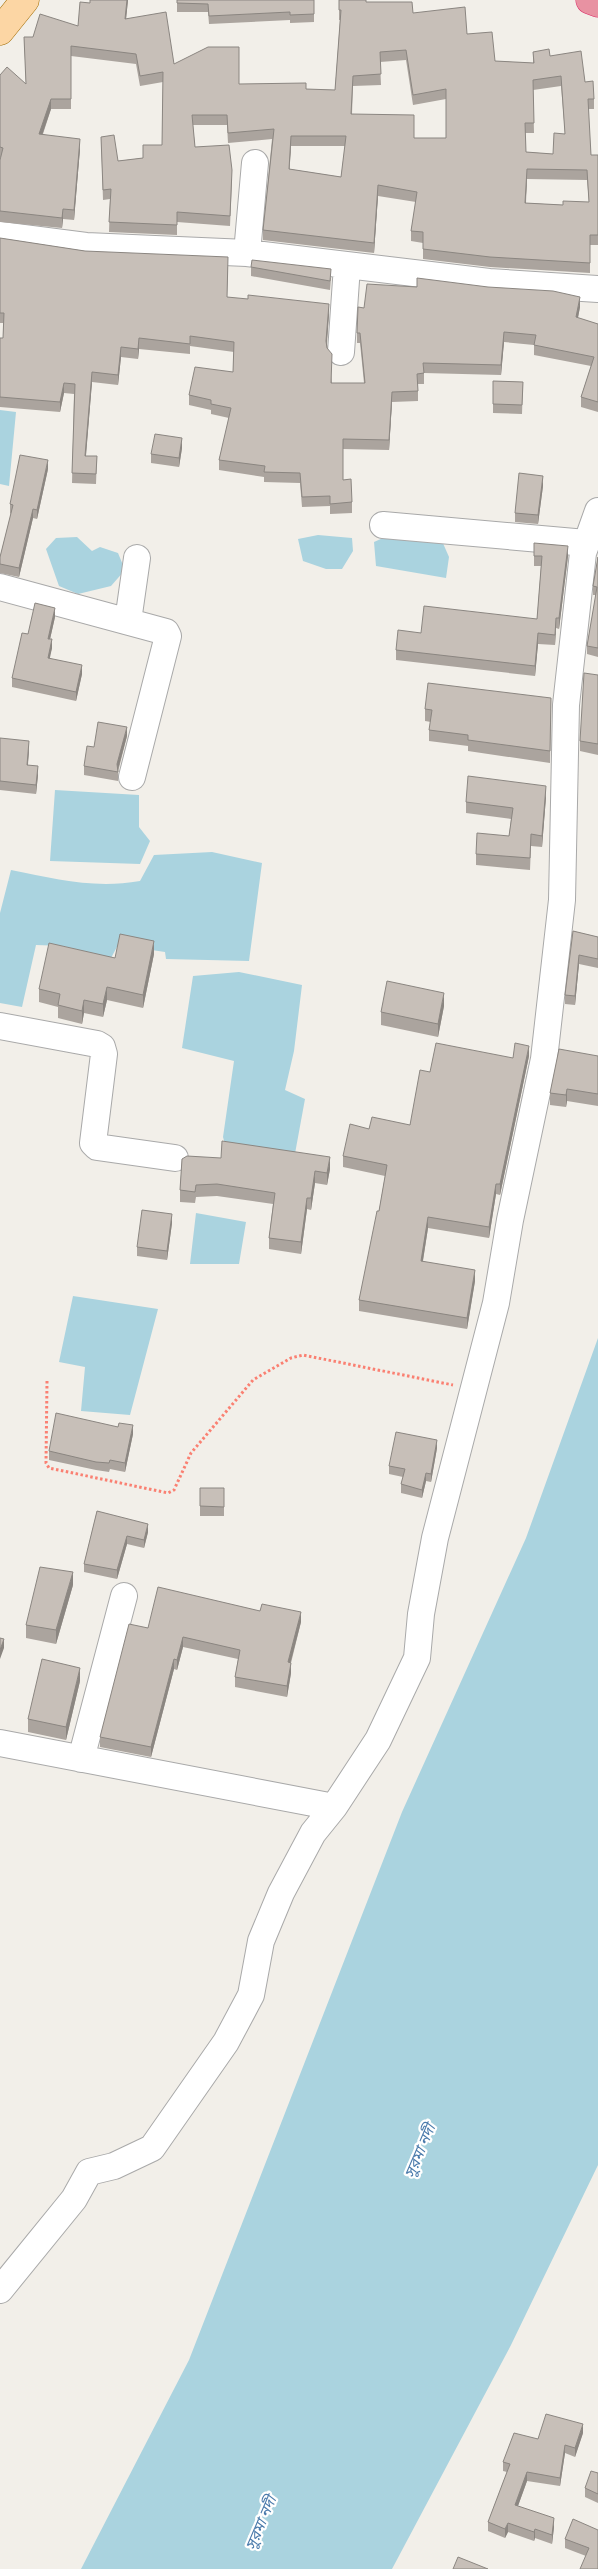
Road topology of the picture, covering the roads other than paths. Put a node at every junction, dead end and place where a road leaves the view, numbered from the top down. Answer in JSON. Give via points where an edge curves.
{"nodes":[{"id":1,"x":25,"y":0,"type":"edge"},
{"id":2,"x":590,"y":0,"type":"edge"},
{"id":3,"x":598,"y":4,"type":"edge"},
{"id":4,"x":0,"y":30,"type":"edge"},
{"id":5,"x":255,"y":163,"type":"dead end"},
{"id":6,"x":0,"y":235,"type":"edge"},
{"id":7,"x":247,"y":253,"type":"junction"},
{"id":8,"x":347,"y":266,"type":"junction"},
{"id":9,"x":598,"y":289,"type":"edge"},
{"id":10,"x":341,"y":352,"type":"dead end"},
{"id":11,"x":598,"y":511,"type":"edge"},
{"id":12,"x":383,"y":525,"type":"dead end"},
{"id":13,"x":586,"y":544,"type":"junction"},
{"id":14,"x":137,"y":558,"type":"dead end"},
{"id":15,"x":0,"y":587,"type":"edge"},
{"id":16,"x":128,"y":621,"type":"junction"},
{"id":17,"x":132,"y":777,"type":"dead end"},
{"id":18,"x":0,"y":1026,"type":"edge"},
{"id":19,"x":175,"y":1158,"type":"dead end"},
{"id":20,"x":124,"y":1596,"type":"dead end"},
{"id":21,"x":0,"y":1742,"type":"edge"},
{"id":22,"x":81,"y":1759,"type":"junction"},
{"id":23,"x":334,"y":1806,"type":"junction"},
{"id":24,"x":0,"y":2290,"type":"edge"}],
"edges":[{"from":1,"to":4,"type":"main road"},
{"from":2,"to":3,"type":"highway"},
{"from":5,"to":7,"type":"street"},
{"from":6,"to":7,"type":"street","via":[[86,246]]},
{"from":7,"to":8,"type":"street"},
{"from":8,"to":9,"type":"street","via":[[489,282]]},
{"from":8,"to":10,"type":"street"},
{"from":11,"to":13,"type":"street"},
{"from":12,"to":13,"type":"street"},
{"from":13,"to":23,"type":"street","via":[[566,705],[562,900],[544,1059],[496,1303],[435,1538],[421,1614],[417,1658],[378,1740]]},
{"from":14,"to":16,"type":"street"},
{"from":15,"to":16,"type":"street"},
{"from":16,"to":17,"type":"street","via":[[160,629],[168,636]]},
{"from":18,"to":19,"type":"street","via":[[97,1044],[104,1054],[93,1143],[97,1147]]},
{"from":20,"to":22,"type":"street"},
{"from":21,"to":22,"type":"street"},
{"from":22,"to":23,"type":"street"},
{"from":23,"to":24,"type":"street","via":[[313,1833],[281,1893],[261,1941],[250,1995],[226,2042],[152,2148],[114,2166],[89,2172],[74,2199]]}]}
